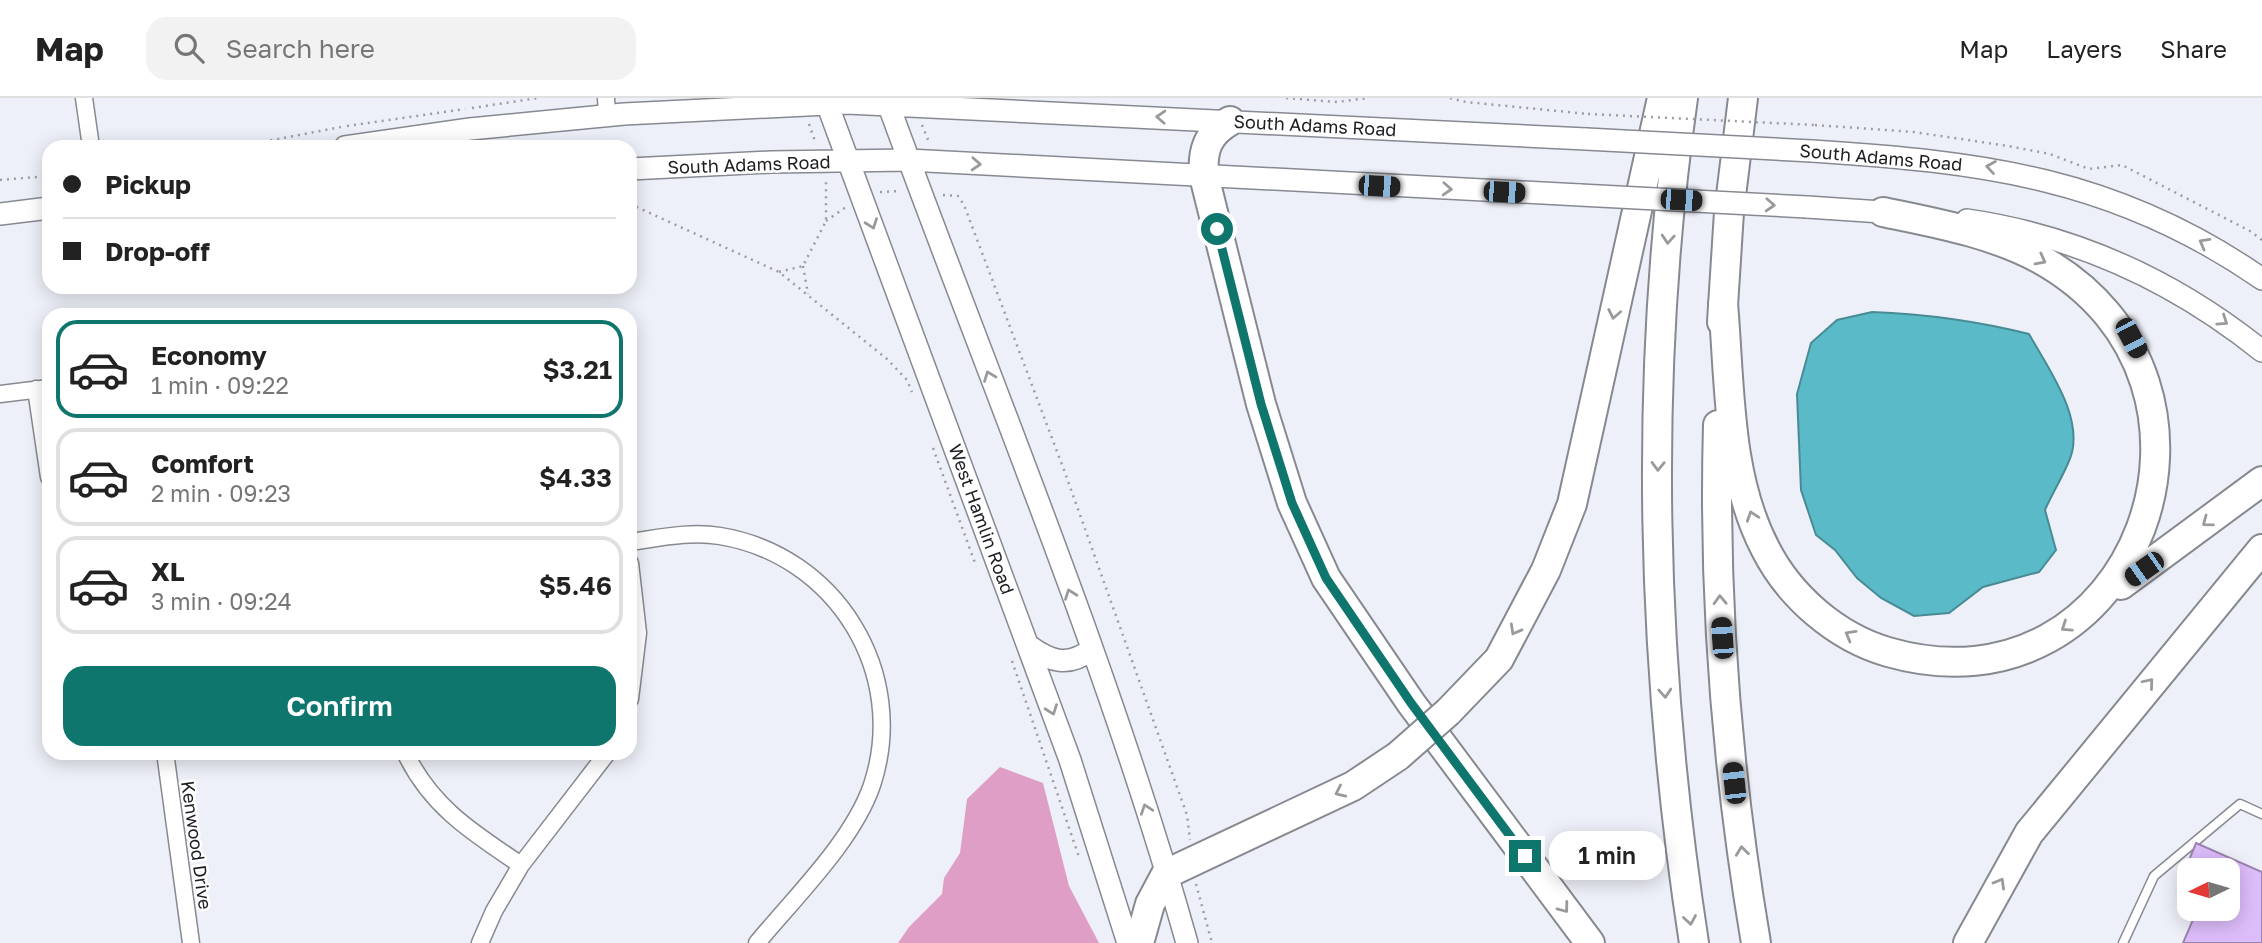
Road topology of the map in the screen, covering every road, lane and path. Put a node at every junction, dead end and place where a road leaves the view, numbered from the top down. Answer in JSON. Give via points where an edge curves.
{"nodes":[{"id":1,"x":84,"y":98,"type":"edge"},
{"id":2,"x":1286,"y":98,"type":"edge"},
{"id":3,"x":1368,"y":98,"type":"edge"},
{"id":4,"x":1450,"y":98,"type":"edge"},
{"id":5,"x":1662,"y":98,"type":"edge"},
{"id":6,"x":1683,"y":98,"type":"edge"},
{"id":7,"x":1743,"y":98,"type":"edge"},
{"id":8,"x":886,"y":100,"type":"edge"},
{"id":9,"x":826,"y":101,"type":"edge"},
{"id":10,"x":606,"y":107,"type":"edge"},
{"id":11,"x":806,"y":115,"type":"dead end"},
{"id":12,"x":918,"y":115,"type":"dead end"},
{"id":13,"x":1230,"y":121,"type":"junction"},
{"id":14,"x":1815,"y":125,"type":"dead end"},
{"id":15,"x":470,"y":129,"type":"junction"},
{"id":16,"x":90,"y":140,"type":"edge"},
{"id":17,"x":394,"y":140,"type":"edge"},
{"id":18,"x":459,"y":140,"type":"edge"},
{"id":19,"x":818,"y":150,"type":"dead end"},
{"id":20,"x":933,"y":151,"type":"dead end"},
{"id":21,"x":849,"y":160,"type":"junction"},
{"id":22,"x":908,"y":160,"type":"junction"},
{"id":23,"x":637,"y":169,"type":"edge"},
{"id":24,"x":1205,"y":176,"type":"junction"},
{"id":25,"x":42,"y":177,"type":"edge"},
{"id":26,"x":0,"y":180,"type":"edge"},
{"id":27,"x":827,"y":183,"type":"dead end"},
{"id":28,"x":908,"y":191,"type":"dead end"},
{"id":29,"x":872,"y":193,"type":"dead end"},
{"id":30,"x":958,"y":196,"type":"dead end"},
{"id":31,"x":851,"y":203,"type":"dead end"},
{"id":32,"x":637,"y":207,"type":"edge"},
{"id":33,"x":42,"y":209,"type":"edge"},
{"id":34,"x":1883,"y":212,"type":"junction"},
{"id":35,"x":0,"y":214,"type":"edge"},
{"id":36,"x":826,"y":221,"type":"junction"},
{"id":37,"x":803,"y":266,"type":"junction"},
{"id":38,"x":779,"y":272,"type":"junction"},
{"id":39,"x":2262,"y":279,"type":"edge"},
{"id":40,"x":808,"y":294,"type":"junction"},
{"id":41,"x":1723,"y":303,"type":"junction"},
{"id":42,"x":2262,"y":351,"type":"edge"},
{"id":43,"x":42,"y":388,"type":"edge"},
{"id":44,"x":0,"y":394,"type":"edge"},
{"id":45,"x":915,"y":398,"type":"dead end"},
{"id":46,"x":932,"y":447,"type":"dead end"},
{"id":47,"x":2262,"y":481,"type":"edge"},
{"id":48,"x":637,"y":540,"type":"edge"},
{"id":49,"x":2262,"y":549,"type":"edge"},
{"id":50,"x":977,"y":568,"type":"dead end"},
{"id":51,"x":2101,"y":599,"type":"junction"},
{"id":52,"x":1091,"y":650,"type":"junction"},
{"id":53,"x":1019,"y":651,"type":"junction"},
{"id":54,"x":166,"y":760,"type":"edge"},
{"id":55,"x":409,"y":760,"type":"edge"},
{"id":56,"x":601,"y":760,"type":"edge"},
{"id":57,"x":2262,"y":814,"type":"edge"},
{"id":58,"x":1193,"y":861,"type":"junction"},
{"id":59,"x":1082,"y":864,"type":"dead end"},
{"id":60,"x":521,"y":865,"type":"junction"},
{"id":61,"x":1166,"y":874,"type":"junction"},
{"id":62,"x":191,"y":943,"type":"edge"},
{"id":63,"x":480,"y":943,"type":"edge"},
{"id":64,"x":757,"y":943,"type":"edge"},
{"id":65,"x":1128,"y":943,"type":"edge"},
{"id":66,"x":1139,"y":943,"type":"edge"},
{"id":67,"x":1187,"y":943,"type":"edge"},
{"id":68,"x":1212,"y":943,"type":"edge"},
{"id":69,"x":1590,"y":943,"type":"edge"},
{"id":70,"x":1694,"y":943,"type":"edge"},
{"id":71,"x":1756,"y":943,"type":"edge"},
{"id":72,"x":1968,"y":943,"type":"edge"},
{"id":73,"x":2123,"y":943,"type":"edge"}],
"edges":[{"from":1,"to":16,"type":"street"},
{"from":2,"to":3,"type":"path","via":[[1337,102]]},
{"from":4,"to":14,"type":"path","bridge":true,"via":[[1588,114]]},
{"from":5,"to":58,"type":"highway","one_way":true,"bridge":true,"via":[[1572,504],[1546,570],[1499,659],[1398,756],[1353,786]]},
{"from":6,"to":70,"type":"highway","one_way":true,"via":[[1661,331],[1658,499],[1668,727]]},
{"from":7,"to":41,"type":"highway"},
{"from":8,"to":9,"type":"main road","name":"South Adams Road"},
{"from":13,"to":8,"type":"main road","name":"South Adams Road","one_way":true},
{"from":8,"to":22,"type":"main road"},
{"from":9,"to":10,"type":"main road","name":"South Adams Road"},
{"from":9,"to":21,"type":"main road","name":"West Hamlin Road"},
{"from":10,"to":15,"type":"main road","name":"South Adams Road"},
{"from":11,"to":19,"type":"path"},
{"from":12,"to":20,"type":"path"},
{"from":13,"to":24,"type":"highway","via":[[1218,127],[1204,149]]},
{"from":39,"to":13,"type":"main road","name":"South Adams Road","one_way":true,"bridge":true,"via":[[2161,220],[2058,181],[1964,163]]},
{"from":15,"to":17,"type":"main road","name":"South Adams Road"},
{"from":15,"to":18,"type":"main road"},
{"from":21,"to":22,"type":"main road","name":"South Adams Road"},
{"from":21,"to":23,"type":"main road","name":"South Adams Road"},
{"from":21,"to":53,"type":"main road","name":"West Hamlin Road","one_way":true},
{"from":22,"to":24,"type":"main road","name":"South Adams Road","one_way":true},
{"from":52,"to":22,"type":"main road","one_way":true},
{"from":24,"to":34,"type":"main road","name":"South Adams Road","one_way":true,"bridge":true},
{"from":24,"to":69,"type":"highway","one_way":true,"via":[[1261,404],[1292,503],[1326,578],[1411,703]]},
{"from":25,"to":26,"type":"path"},
{"from":27,"to":36,"type":"path"},
{"from":28,"to":29,"type":"path"},
{"from":30,"to":58,"type":"path","via":[[1059,457],[1187,815]]},
{"from":31,"to":36,"type":"path"},
{"from":32,"to":38,"type":"path"},
{"from":33,"to":35,"type":"main road"},
{"from":34,"to":42,"type":"main road","name":"South Adams Road","one_way":true,"via":[[1986,223],[2069,243],[2159,282],[2229,324]]},
{"from":34,"to":51,"type":"highway","one_way":true,"via":[[1985,236],[2041,259],[2081,283],[2131,338],[2156,396],[2161,480],[2141,541]]},
{"from":36,"to":37,"type":"path"},
{"from":37,"to":38,"type":"path"},
{"from":37,"to":40,"type":"path"},
{"from":38,"to":40,"type":"path"},
{"from":40,"to":45,"type":"path","via":[[887,359],[907,380]]},
{"from":51,"to":41,"type":"highway","one_way":true,"via":[[2047,639],[2006,654],[1964,661],[1902,656],[1866,644],[1830,623],[1773,563],[1747,502],[1737,458]]},
{"from":71,"to":41,"type":"highway","one_way":true,"via":[[1735,796],[1720,616],[1718,444]]},
{"from":43,"to":44,"type":"street"},
{"from":46,"to":50,"type":"path"},
{"from":47,"to":51,"type":"highway","one_way":true},
{"from":48,"to":64,"type":"street","via":[[718,536],[787,559],[816,579],[849,615],[876,676],[881,740],[871,789],[841,840]]},
{"from":72,"to":49,"type":"highway","one_way":true,"via":[[2029,833]]},
{"from":52,"to":53,"type":"main road","via":[[1063,662]]},
{"from":61,"to":52,"type":"main road","one_way":true},
{"from":53,"to":59,"type":"path"},
{"from":53,"to":65,"type":"main road","name":"West Hamlin Road","one_way":true,"via":[[1074,772]]},
{"from":54,"to":62,"type":"street","name":"Kenwood Drive"},
{"from":55,"to":60,"type":"street","via":[[444,810]]},
{"from":56,"to":60,"type":"street"},
{"from":57,"to":73,"type":"lane","via":[[2240,804],[2154,876]]},
{"from":58,"to":61,"type":"highway"},
{"from":58,"to":68,"type":"path"},
{"from":60,"to":63,"type":"street"},
{"from":61,"to":66,"type":"highway","via":[[1150,904]]},
{"from":61,"to":67,"type":"main road"}]}
